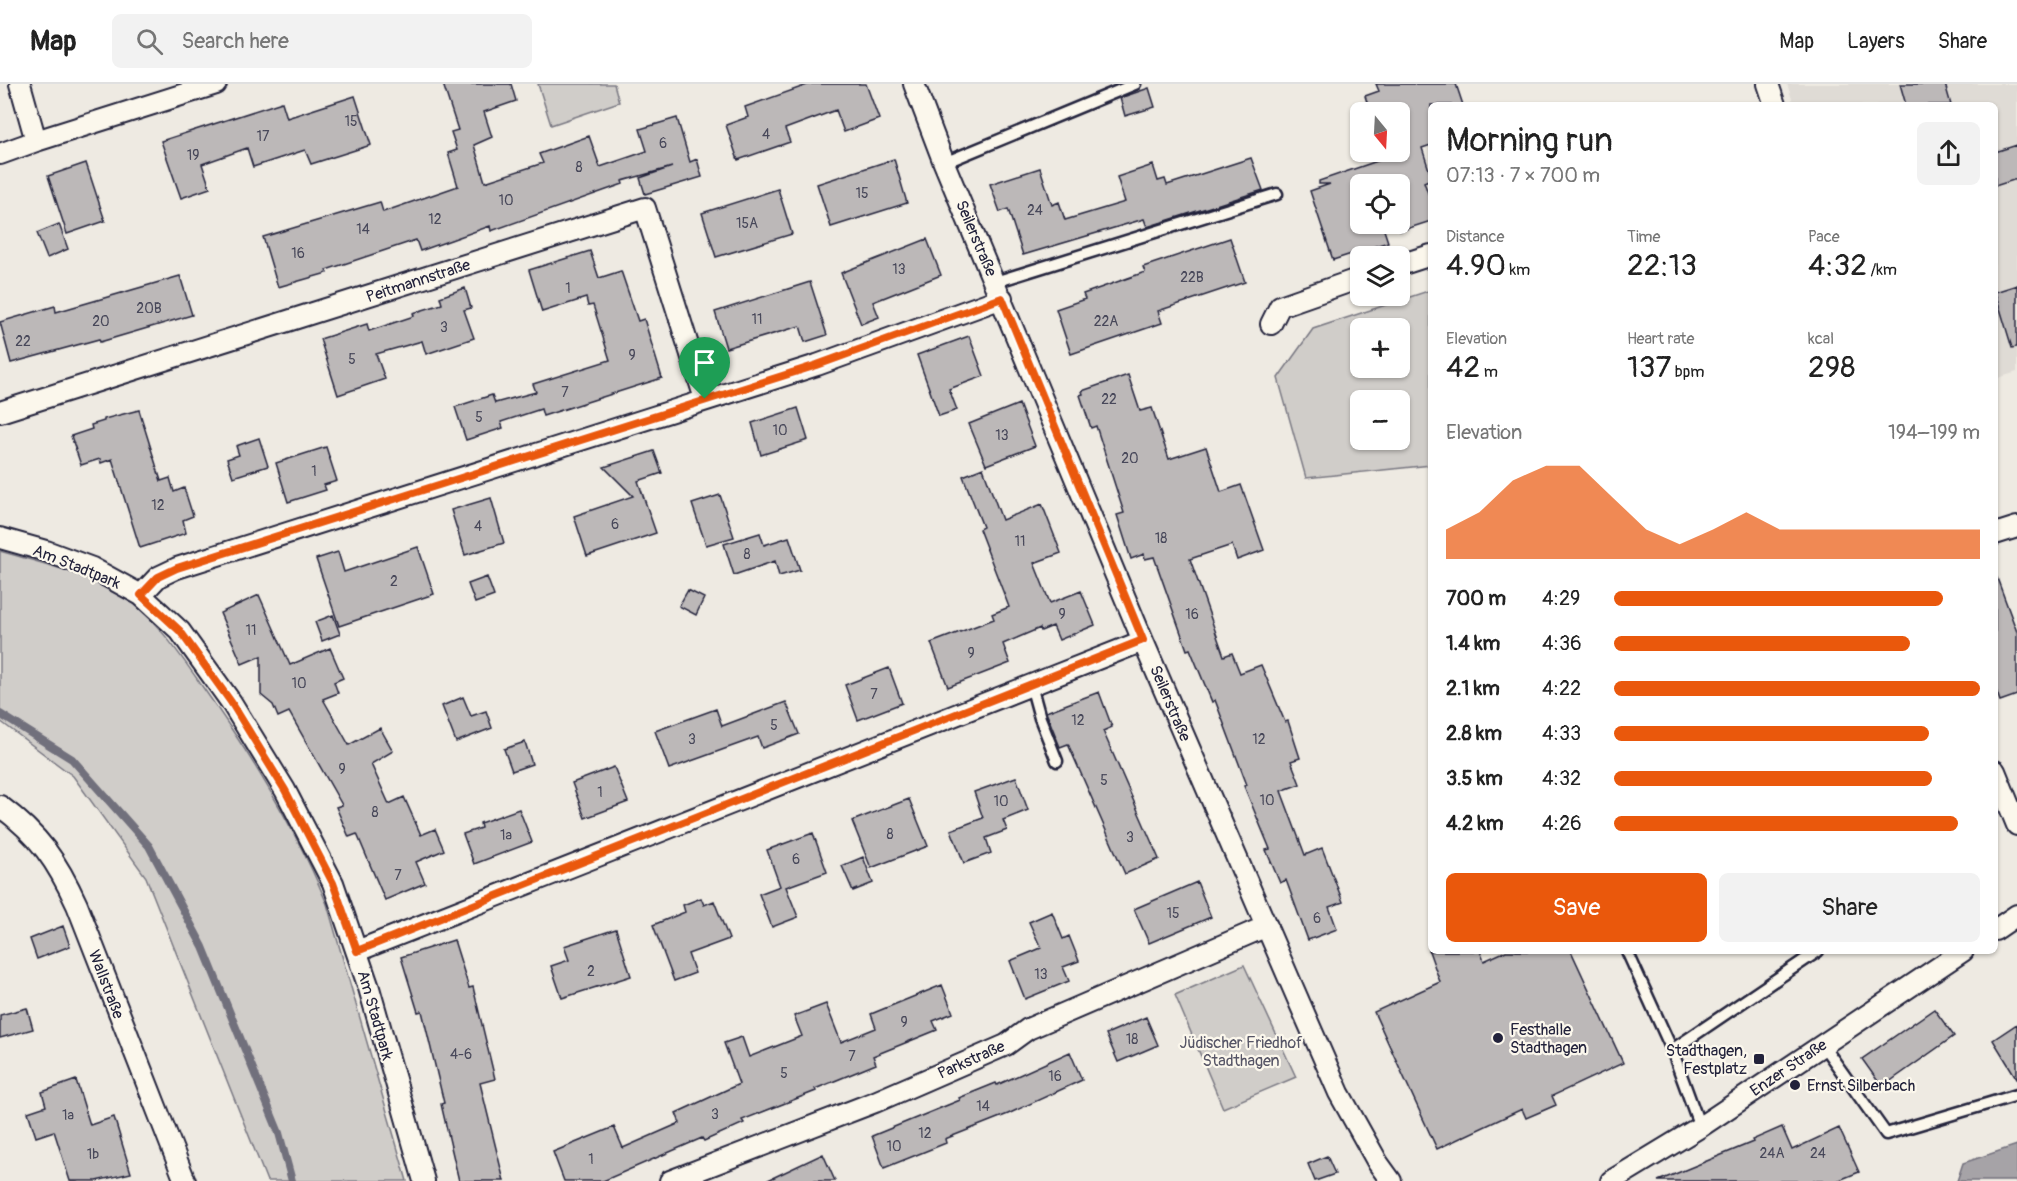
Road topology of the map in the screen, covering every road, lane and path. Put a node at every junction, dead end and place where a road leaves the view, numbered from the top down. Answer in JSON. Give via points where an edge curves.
{"nodes":[{"id":1,"x":20,"y":84,"type":"edge"},
{"id":2,"x":216,"y":84,"type":"edge"},
{"id":3,"x":914,"y":84,"type":"edge"},
{"id":4,"x":1135,"y":84,"type":"edge"},
{"id":5,"x":1768,"y":84,"type":"edge"},
{"id":6,"x":1773,"y":102,"type":"edge"},
{"id":7,"x":36,"y":141,"type":"junction"},
{"id":8,"x":0,"y":154,"type":"edge"},
{"id":9,"x":944,"y":163,"type":"junction"},
{"id":10,"x":1277,"y":194,"type":"dead end"},
{"id":11,"x":1428,"y":256,"type":"edge"},
{"id":12,"x":1410,"y":262,"type":"edge"},
{"id":13,"x":1350,"y":282,"type":"edge"},
{"id":14,"x":999,"y":290,"type":"junction"},
{"id":15,"x":1271,"y":324,"type":"dead end"},
{"id":16,"x":705,"y":399,"type":"junction"},
{"id":17,"x":0,"y":412,"type":"edge"},
{"id":18,"x":2017,"y":527,"type":"edge"},
{"id":19,"x":1998,"y":533,"type":"edge"},
{"id":20,"x":0,"y":538,"type":"edge"},
{"id":21,"x":141,"y":595,"type":"junction"},
{"id":22,"x":1143,"y":640,"type":"junction"},
{"id":23,"x":1031,"y":685,"type":"junction"},
{"id":24,"x":1057,"y":761,"type":"dead end"},
{"id":25,"x":1998,"y":778,"type":"edge"},
{"id":26,"x":0,"y":806,"type":"edge"},
{"id":27,"x":2017,"y":825,"type":"edge"},
{"id":28,"x":2017,"y":915,"type":"edge"},
{"id":29,"x":1267,"y":926,"type":"junction"},
{"id":30,"x":1998,"y":928,"type":"edge"},
{"id":31,"x":357,"y":951,"type":"junction"},
{"id":32,"x":1628,"y":954,"type":"edge"},
{"id":33,"x":1814,"y":954,"type":"edge"},
{"id":34,"x":1958,"y":954,"type":"edge"},
{"id":35,"x":1822,"y":1044,"type":"junction"},
{"id":36,"x":1672,"y":1050,"type":"junction"},
{"id":37,"x":2017,"y":1095,"type":"edge"},
{"id":38,"x":1700,"y":1127,"type":"junction"},
{"id":39,"x":185,"y":1181,"type":"edge"},
{"id":40,"x":424,"y":1181,"type":"edge"},
{"id":41,"x":670,"y":1181,"type":"edge"},
{"id":42,"x":1391,"y":1181,"type":"edge"},
{"id":43,"x":1611,"y":1181,"type":"edge"}],
"edges":[{"from":1,"to":7,"type":"street"},
{"from":2,"to":7,"type":"street"},
{"from":3,"to":9,"type":"street","name":"Seilerstraße"},
{"from":4,"to":9,"type":"lane"},
{"from":5,"to":6,"type":"street"},
{"from":7,"to":8,"type":"street"},
{"from":9,"to":14,"type":"street","name":"Seilerstraße"},
{"from":10,"to":14,"type":"lane"},
{"from":11,"to":12,"type":"street"},
{"from":13,"to":15,"type":"street","via":[[1280,306]]},
{"from":14,"to":16,"type":"street","via":[[817,365]]},
{"from":14,"to":22,"type":"street","name":"Seilerstraße"},
{"from":16,"to":17,"type":"street","name":"Peitmannstraße","via":[[645,208]]},
{"from":16,"to":21,"type":"street","via":[[177,568],[158,577]]},
{"from":18,"to":19,"type":"street"},
{"from":20,"to":21,"type":"street","name":"Am Stadtpark","via":[[92,568]]},
{"from":21,"to":31,"type":"street","name":"Am Stadtpark","via":[[180,631],[231,702],[285,790],[333,883]]},
{"from":22,"to":23,"type":"street"},
{"from":22,"to":29,"type":"street","name":"Seilerstraße"},
{"from":23,"to":24,"type":"lane"},
{"from":23,"to":31,"type":"street"},
{"from":25,"to":27,"type":"street"},
{"from":26,"to":39,"type":"street","name":"Wallstraße","via":[[23,823],[64,877]]},
{"from":28,"to":30,"type":"street"},
{"from":29,"to":41,"type":"street","name":"Parkstraße","via":[[1028,1029],[1006,1045],[875,1102]]},
{"from":29,"to":42,"type":"street","name":"Seilerstraße","via":[[1339,1093]]},
{"from":31,"to":40,"type":"street","name":"Am Stadtpark"},
{"from":32,"to":36,"type":"lane"},
{"from":33,"to":36,"type":"lane"},
{"from":34,"to":35,"type":"street","name":"Enzer Straße"},
{"from":35,"to":37,"type":"lane","via":[[1886,1134]]},
{"from":35,"to":38,"type":"street","name":"Enzer Straße"},
{"from":36,"to":38,"type":"lane"},
{"from":38,"to":43,"type":"street","name":"Enzer Straße"}]}
